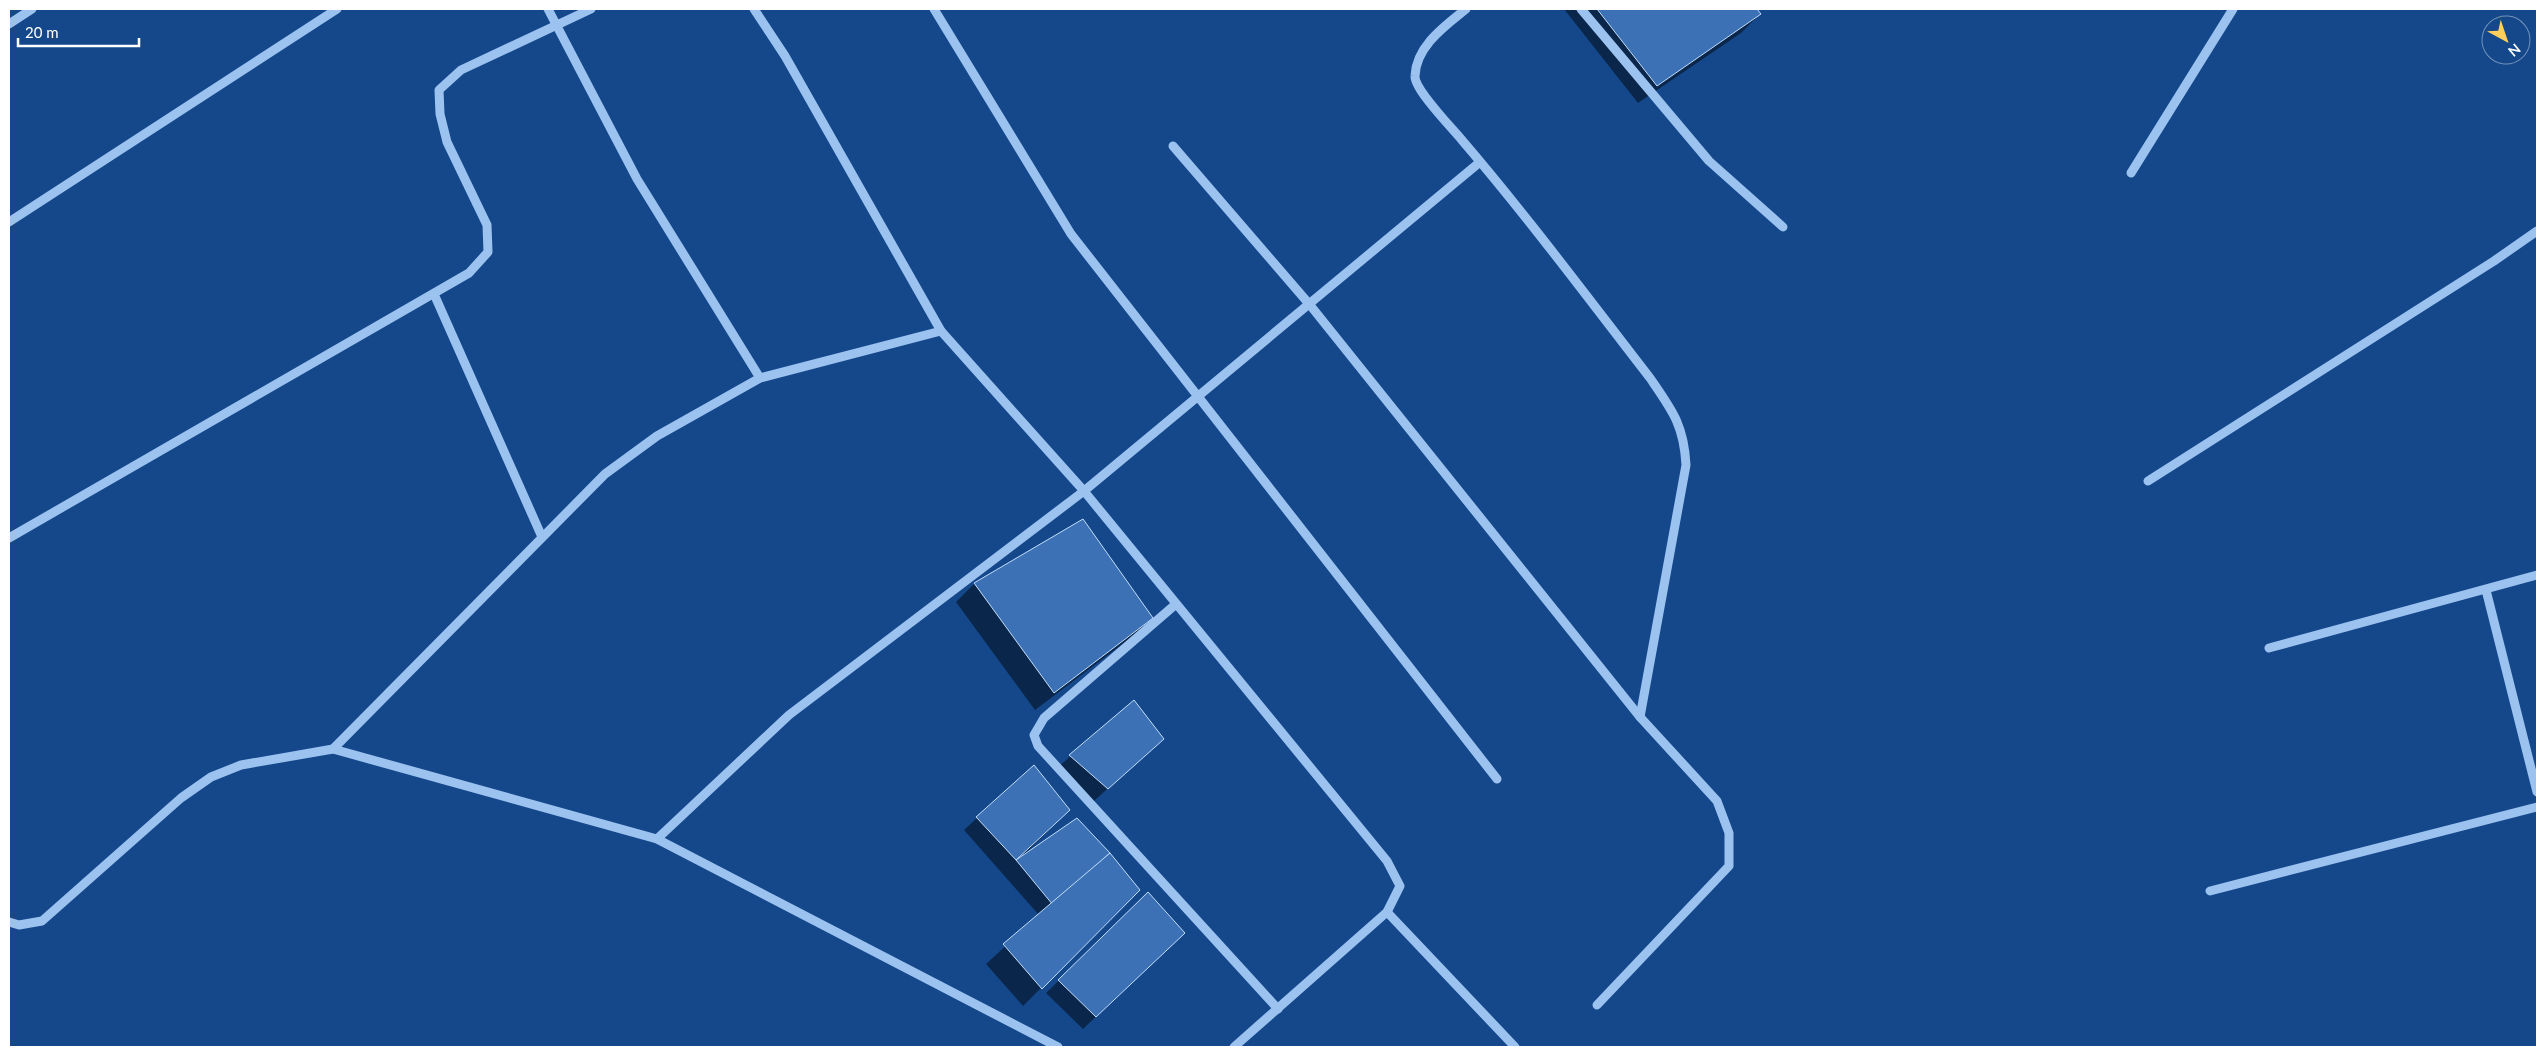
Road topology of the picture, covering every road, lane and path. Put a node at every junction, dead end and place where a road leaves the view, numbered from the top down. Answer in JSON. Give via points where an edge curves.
{"nodes":[{"id":1,"x":32,"y":9,"type":"edge"},
{"id":2,"x":337,"y":9,"type":"edge"},
{"id":3,"x":548,"y":9,"type":"edge"},
{"id":4,"x":591,"y":9,"type":"edge"},
{"id":5,"x":754,"y":9,"type":"edge"},
{"id":6,"x":934,"y":9,"type":"edge"},
{"id":7,"x":1466,"y":9,"type":"edge"},
{"id":8,"x":1581,"y":9,"type":"edge"},
{"id":9,"x":2233,"y":9,"type":"edge"},
{"id":10,"x":9,"y":24,"type":"edge"},
{"id":11,"x":556,"y":24,"type":"junction"},
{"id":12,"x":1173,"y":146,"type":"dead end"},
{"id":13,"x":1480,"y":162,"type":"junction"},
{"id":14,"x":2131,"y":173,"type":"dead end"},
{"id":15,"x":9,"y":222,"type":"edge"},
{"id":16,"x":1783,"y":227,"type":"dead end"},
{"id":17,"x":2537,"y":231,"type":"edge"},
{"id":18,"x":434,"y":294,"type":"junction"},
{"id":19,"x":1310,"y":305,"type":"junction"},
{"id":20,"x":941,"y":330,"type":"junction"},
{"id":21,"x":760,"y":378,"type":"junction"},
{"id":22,"x":1198,"y":397,"type":"junction"},
{"id":23,"x":2148,"y":481,"type":"dead end"},
{"id":24,"x":1084,"y":491,"type":"junction"},
{"id":25,"x":542,"y":536,"type":"junction"},
{"id":26,"x":9,"y":538,"type":"edge"},
{"id":27,"x":2537,"y":575,"type":"edge"},
{"id":28,"x":2486,"y":590,"type":"junction"},
{"id":29,"x":1176,"y":604,"type":"junction"},
{"id":30,"x":2269,"y":648,"type":"dead end"},
{"id":31,"x":1640,"y":717,"type":"junction"},
{"id":32,"x":333,"y":749,"type":"junction"},
{"id":33,"x":1497,"y":780,"type":"dead end"},
{"id":34,"x":2537,"y":792,"type":"edge"},
{"id":35,"x":2537,"y":807,"type":"edge"},
{"id":36,"x":657,"y":839,"type":"junction"},
{"id":37,"x":2210,"y":891,"type":"dead end"},
{"id":38,"x":1388,"y":912,"type":"junction"},
{"id":39,"x":9,"y":922,"type":"edge"},
{"id":40,"x":1597,"y":1005,"type":"dead end"},
{"id":41,"x":1278,"y":1009,"type":"junction"},
{"id":42,"x":1058,"y":1047,"type":"edge"},
{"id":43,"x":1234,"y":1047,"type":"edge"},
{"id":44,"x":1515,"y":1047,"type":"edge"}],
"edges":[{"from":1,"to":10,"type":"street"},
{"from":2,"to":15,"type":"street"},
{"from":3,"to":11,"type":"street"},
{"from":4,"to":11,"type":"street"},
{"from":5,"to":20,"type":"street","via":[[785,56]]},
{"from":6,"to":22,"type":"street","via":[[1071,234]]},
{"from":7,"to":13,"type":"street","via":[[1437,33],[1418,59],[1414,78],[1426,98]]},
{"from":8,"to":16,"type":"street","via":[[1708,161]]},
{"from":9,"to":14,"type":"street"},
{"from":11,"to":18,"type":"street","via":[[461,70],[439,90],[440,114],[448,142],[487,225],[488,252],[469,273]]},
{"from":11,"to":21,"type":"street","via":[[637,179]]},
{"from":12,"to":19,"type":"street"},
{"from":13,"to":19,"type":"street"},
{"from":13,"to":31,"type":"street","via":[[1650,378],[1673,411],[1685,442],[1686,465]]},
{"from":17,"to":23,"type":"street"},
{"from":18,"to":25,"type":"street"},
{"from":18,"to":26,"type":"street"},
{"from":19,"to":22,"type":"street"},
{"from":19,"to":31,"type":"street"},
{"from":20,"to":21,"type":"street"},
{"from":20,"to":24,"type":"street"},
{"from":21,"to":25,"type":"street","via":[[657,436],[612,468]]},
{"from":22,"to":24,"type":"street"},
{"from":22,"to":33,"type":"street"},
{"from":24,"to":29,"type":"street"},
{"from":24,"to":36,"type":"street","via":[[789,715]]},
{"from":25,"to":32,"type":"street"},
{"from":27,"to":28,"type":"street"},
{"from":28,"to":30,"type":"street"},
{"from":28,"to":34,"type":"street"},
{"from":29,"to":38,"type":"street","via":[[1387,861],[1400,886]]},
{"from":29,"to":41,"type":"street","via":[[1044,718],[1034,735],[1038,746]]},
{"from":31,"to":40,"type":"street","via":[[1717,801],[1729,833],[1730,866]]},
{"from":32,"to":36,"type":"street"},
{"from":32,"to":39,"type":"street","via":[[241,765],[211,777],[181,798],[42,921],[19,925]]},
{"from":35,"to":37,"type":"street"},
{"from":36,"to":42,"type":"street"},
{"from":38,"to":41,"type":"street"},
{"from":38,"to":44,"type":"street"},
{"from":41,"to":43,"type":"street"}]}
